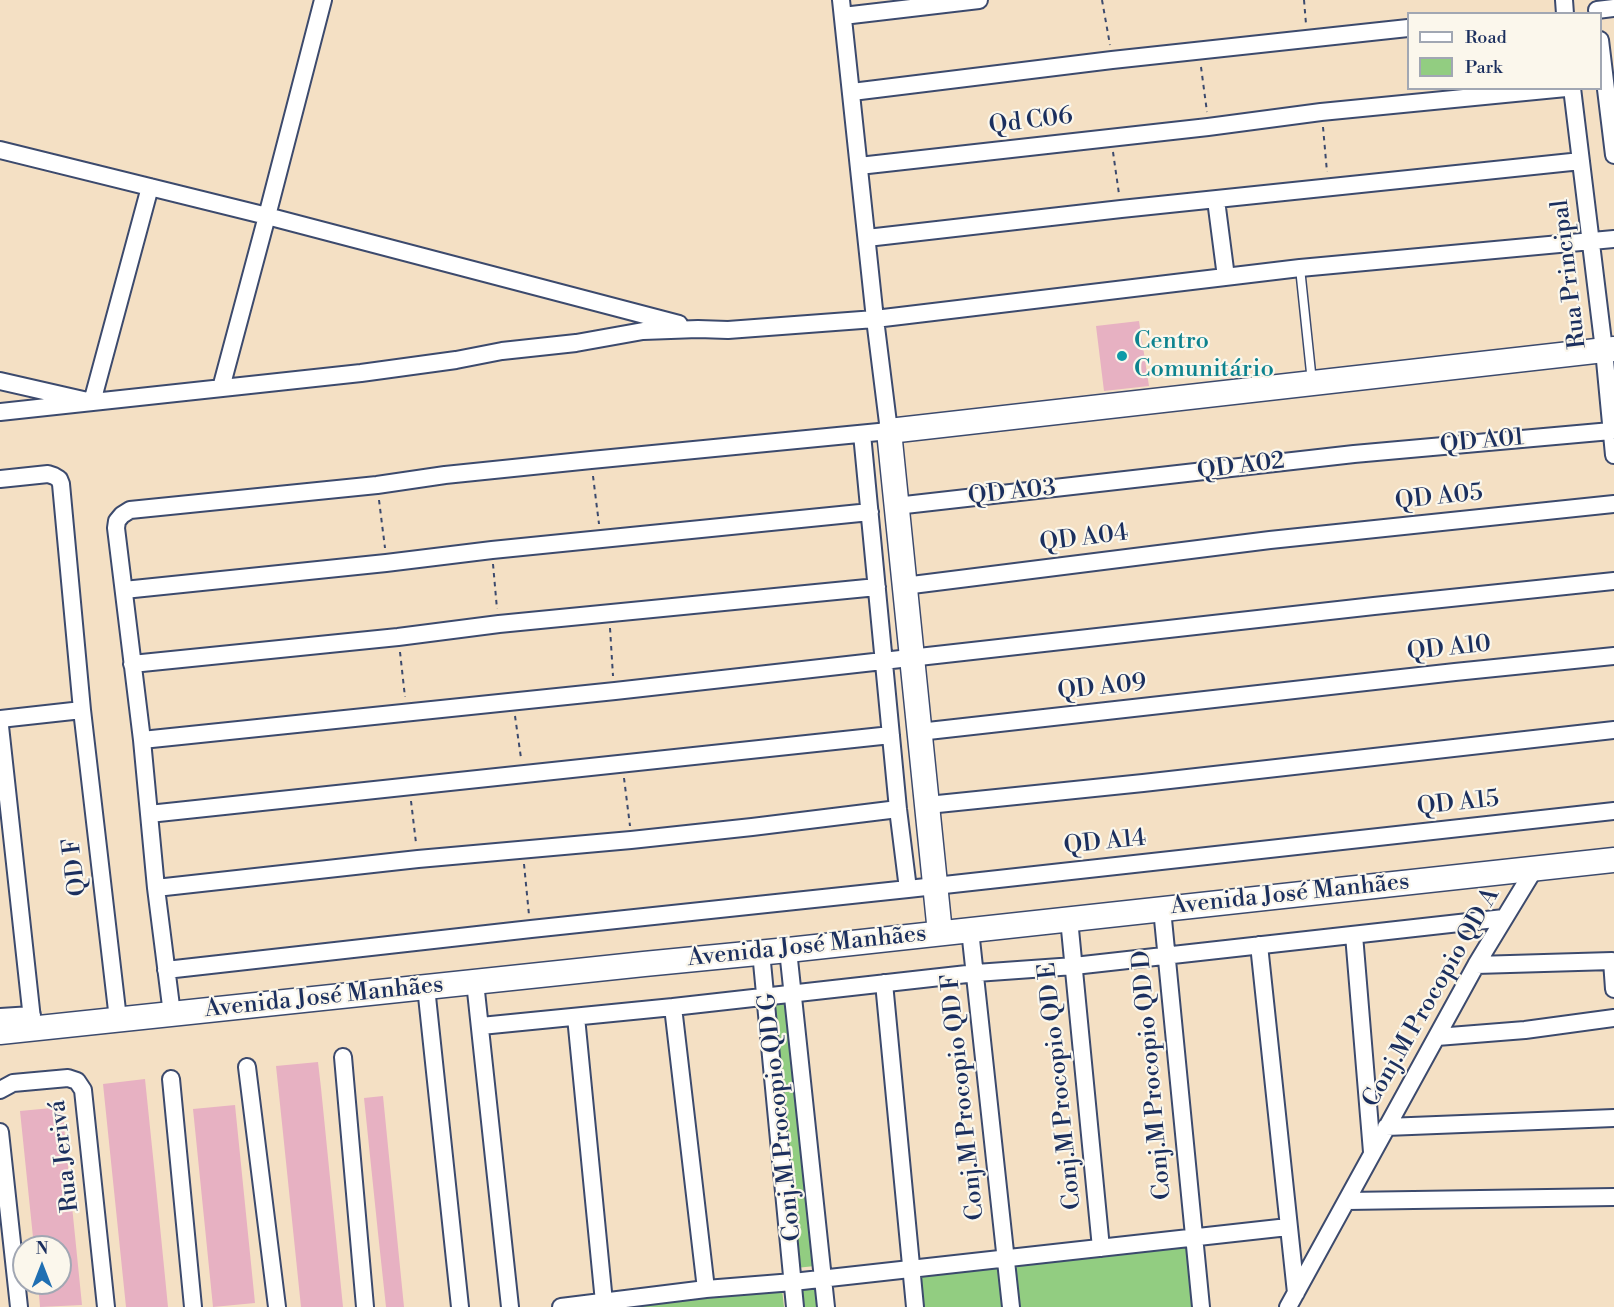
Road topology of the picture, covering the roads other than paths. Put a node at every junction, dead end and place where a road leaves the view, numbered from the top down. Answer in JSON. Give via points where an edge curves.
{"nodes":[{"id":1,"x":323,"y":0,"type":"edge"},
{"id":2,"x":979,"y":0,"type":"edge"},
{"id":3,"x":842,"y":8,"type":"edge"},
{"id":4,"x":1596,"y":8,"type":"edge"},
{"id":5,"x":1614,"y":8,"type":"edge"},
{"id":6,"x":1407,"y":28,"type":"edge"},
{"id":7,"x":1602,"y":50,"type":"edge"},
{"id":8,"x":1610,"y":83,"type":"edge"},
{"id":9,"x":1546,"y":90,"type":"edge"},
{"id":10,"x":1572,"y":90,"type":"edge"},
{"id":11,"x":852,"y":92,"type":"junction"},
{"id":12,"x":0,"y":150,"type":"edge"},
{"id":13,"x":1614,"y":155,"type":"edge"},
{"id":14,"x":1581,"y":161,"type":"junction"},
{"id":15,"x":859,"y":166,"type":"junction"},
{"id":16,"x":150,"y":187,"type":"junction"},
{"id":17,"x":1216,"y":200,"type":"junction"},
{"id":18,"x":267,"y":216,"type":"junction"},
{"id":19,"x":867,"y":238,"type":"junction"},
{"id":20,"x":1614,"y":239,"type":"edge"},
{"id":21,"x":1591,"y":242,"type":"junction"},
{"id":22,"x":1300,"y":268,"type":"junction"},
{"id":23,"x":1226,"y":277,"type":"junction"},
{"id":24,"x":875,"y":319,"type":"junction"},
{"id":25,"x":698,"y":329,"type":"junction"},
{"id":26,"x":1609,"y":350,"type":"edge"},
{"id":27,"x":0,"y":381,"type":"edge"},
{"id":28,"x":1312,"y":382,"type":"junction"},
{"id":29,"x":221,"y":388,"type":"junction"},
{"id":30,"x":92,"y":402,"type":"junction"},
{"id":31,"x":0,"y":412,"type":"edge"},
{"id":32,"x":889,"y":431,"type":"junction"},
{"id":33,"x":1611,"y":431,"type":"junction"},
{"id":34,"x":862,"y":434,"type":"junction"},
{"id":35,"x":1354,"y":454,"type":"joint"},
{"id":36,"x":1614,"y":455,"type":"edge"},
{"id":37,"x":0,"y":478,"type":"edge"},
{"id":38,"x":1128,"y":480,"type":"joint"},
{"id":39,"x":1614,"y":504,"type":"edge"},
{"id":40,"x":896,"y":506,"type":"junction"},
{"id":41,"x":870,"y":512,"type":"junction"},
{"id":42,"x":1270,"y":540,"type":"joint"},
{"id":43,"x":1614,"y":581,"type":"edge"},
{"id":44,"x":877,"y":586,"type":"junction"},
{"id":45,"x":904,"y":586,"type":"junction"},
{"id":46,"x":124,"y":590,"type":"junction"},
{"id":47,"x":1614,"y":656,"type":"edge"},
{"id":48,"x":911,"y":658,"type":"junction"},
{"id":49,"x":885,"y":661,"type":"junction"},
{"id":50,"x":132,"y":664,"type":"junction"},
{"id":51,"x":1289,"y":691,"type":"joint"},
{"id":52,"x":82,"y":710,"type":"junction"},
{"id":53,"x":0,"y":719,"type":"edge"},
{"id":54,"x":0,"y":726,"type":"edge"},
{"id":55,"x":1614,"y":730,"type":"edge"},
{"id":56,"x":920,"y":732,"type":"junction"},
{"id":57,"x":891,"y":735,"type":"junction"},
{"id":58,"x":142,"y":740,"type":"junction"},
{"id":59,"x":928,"y":805,"type":"junction"},
{"id":60,"x":898,"y":809,"type":"junction"},
{"id":61,"x":1614,"y":811,"type":"edge"},
{"id":62,"x":149,"y":814,"type":"junction"},
{"id":63,"x":1307,"y":845,"type":"joint"},
{"id":64,"x":1614,"y":860,"type":"edge"},
{"id":65,"x":1534,"y":868,"type":"junction"},
{"id":66,"x":936,"y":886,"type":"junction"},
{"id":67,"x":156,"y":888,"type":"junction"},
{"id":68,"x":908,"y":889,"type":"junction"},
{"id":69,"x":1161,"y":909,"type":"junction"},
{"id":70,"x":1504,"y":918,"type":"junction"},
{"id":71,"x":1069,"y":919,"type":"junction"},
{"id":72,"x":970,"y":930,"type":"junction"},
{"id":73,"x":940,"y":933,"type":"junction"},
{"id":74,"x":1354,"y":935,"type":"junction"},
{"id":75,"x":1259,"y":945,"type":"junction"},
{"id":76,"x":788,"y":950,"type":"junction"},
{"id":77,"x":761,"y":952,"type":"junction"},
{"id":78,"x":1166,"y":956,"type":"junction"},
{"id":79,"x":1476,"y":965,"type":"junction"},
{"id":80,"x":1074,"y":966,"type":"junction"},
{"id":81,"x":166,"y":970,"type":"junction"},
{"id":82,"x":976,"y":973,"type":"junction"},
{"id":83,"x":475,"y":982,"type":"junction"},
{"id":84,"x":884,"y":983,"type":"junction"},
{"id":85,"x":426,"y":987,"type":"junction"},
{"id":86,"x":1614,"y":989,"type":"edge"},
{"id":87,"x":792,"y":994,"type":"junction"},
{"id":88,"x":766,"y":996,"type":"junction"},
{"id":89,"x":673,"y":1007,"type":"junction"},
{"id":90,"x":171,"y":1014,"type":"junction"},
{"id":91,"x":0,"y":1017,"type":"edge"},
{"id":92,"x":576,"y":1017,"type":"junction"},
{"id":93,"x":1614,"y":1018,"type":"edge"},
{"id":94,"x":118,"y":1019,"type":"junction"},
{"id":95,"x":33,"y":1022,"type":"junction"},
{"id":96,"x":481,"y":1026,"type":"junction"},
{"id":97,"x":0,"y":1032,"type":"edge"},
{"id":98,"x":1437,"y":1037,"type":"junction"},
{"id":99,"x":343,"y":1057,"type":"dead end"},
{"id":100,"x":248,"y":1067,"type":"dead end"},
{"id":101,"x":171,"y":1078,"type":"dead end"},
{"id":102,"x":0,"y":1090,"type":"edge"},
{"id":103,"x":1614,"y":1118,"type":"edge"},
{"id":104,"x":1386,"y":1127,"type":"junction"},
{"id":105,"x":0,"y":1132,"type":"edge"},
{"id":106,"x":1372,"y":1152,"type":"junction"},
{"id":107,"x":1614,"y":1197,"type":"edge"},
{"id":108,"x":1347,"y":1201,"type":"junction"},
{"id":109,"x":1288,"y":1227,"type":"junction"},
{"id":110,"x":1193,"y":1238,"type":"junction"},
{"id":111,"x":1101,"y":1248,"type":"junction"},
{"id":112,"x":1006,"y":1258,"type":"junction"},
{"id":113,"x":911,"y":1269,"type":"junction"},
{"id":114,"x":823,"y":1278,"type":"junction"},
{"id":115,"x":793,"y":1282,"type":"junction"},
{"id":116,"x":706,"y":1289,"type":"junction"},
{"id":117,"x":1292,"y":1300,"type":"edge"},
{"id":118,"x":603,"y":1302,"type":"junction"},
{"id":119,"x":19,"y":1307,"type":"edge"},
{"id":120,"x":106,"y":1307,"type":"edge"},
{"id":121,"x":193,"y":1307,"type":"edge"},
{"id":122,"x":277,"y":1307,"type":"edge"},
{"id":123,"x":365,"y":1307,"type":"edge"},
{"id":124,"x":460,"y":1307,"type":"edge"},
{"id":125,"x":510,"y":1307,"type":"edge"},
{"id":126,"x":561,"y":1307,"type":"edge"},
{"id":127,"x":795,"y":1307,"type":"edge"},
{"id":128,"x":826,"y":1307,"type":"edge"},
{"id":129,"x":915,"y":1307,"type":"edge"},
{"id":130,"x":1011,"y":1307,"type":"edge"},
{"id":131,"x":1200,"y":1307,"type":"edge"}],
"edges":[{"from":1,"to":18,"type":"street"},
{"from":2,"to":3,"type":"street"},
{"from":3,"to":11,"type":"street"},
{"from":4,"to":5,"type":"street"},
{"from":6,"to":11,"type":"street"},
{"from":7,"to":8,"type":"street"},
{"from":8,"to":13,"type":"street"},
{"from":9,"to":15,"type":"street","name":"Qd C06"},
{"from":10,"to":14,"type":"street","name":"Rua Principal"},
{"from":11,"to":15,"type":"street"},
{"from":12,"to":16,"type":"street"},
{"from":14,"to":17,"type":"street"},
{"from":14,"to":21,"type":"street","name":"Rua Principal"},
{"from":15,"to":19,"type":"street"},
{"from":16,"to":18,"type":"street"},
{"from":16,"to":30,"type":"street"},
{"from":17,"to":19,"type":"street"},
{"from":17,"to":23,"type":"street"},
{"from":18,"to":25,"type":"street"},
{"from":18,"to":29,"type":"street"},
{"from":19,"to":24,"type":"street"},
{"from":20,"to":21,"type":"street"},
{"from":21,"to":22,"type":"street"},
{"from":21,"to":26,"type":"street","name":"Rua Principal"},
{"from":22,"to":23,"type":"street"},
{"from":22,"to":28,"type":"lane"},
{"from":23,"to":24,"type":"street"},
{"from":24,"to":25,"type":"street"},
{"from":24,"to":32,"type":"street"},
{"from":25,"to":29,"type":"street","via":[[626,333],[361,373]]},
{"from":26,"to":28,"type":"street"},
{"from":26,"to":33,"type":"street","name":"Rua Principal"},
{"from":27,"to":30,"type":"street"},
{"from":28,"to":32,"type":"street"},
{"from":29,"to":30,"type":"street"},
{"from":30,"to":31,"type":"street"},
{"from":32,"to":34,"type":"street"},
{"from":32,"to":40,"type":"street"},
{"from":33,"to":35,"type":"street","name":"QD A01"},
{"from":33,"to":36,"type":"street","name":"Rua Principal"},
{"from":34,"to":41,"type":"street"},
{"from":34,"to":46,"type":"street","via":[[130,510],[122,514],[116,528]]},
{"from":35,"to":38,"type":"street","name":"QD A02"},
{"from":37,"to":52,"type":"street","name":"QD F","via":[[48,474],[61,484]]},
{"from":38,"to":40,"type":"street","name":"QD A03"},
{"from":39,"to":42,"type":"street","name":"QD A05"},
{"from":40,"to":45,"type":"street"},
{"from":41,"to":44,"type":"street"},
{"from":41,"to":46,"type":"street"},
{"from":42,"to":45,"type":"street","name":"QD A04"},
{"from":43,"to":48,"type":"street"},
{"from":44,"to":49,"type":"street"},
{"from":44,"to":50,"type":"street"},
{"from":45,"to":48,"type":"street"},
{"from":46,"to":50,"type":"street"},
{"from":47,"to":51,"type":"street","name":"QD A10"},
{"from":48,"to":49,"type":"street"},
{"from":48,"to":56,"type":"street"},
{"from":49,"to":57,"type":"street"},
{"from":49,"to":58,"type":"street"},
{"from":50,"to":58,"type":"street"},
{"from":51,"to":56,"type":"street","name":"QD A09"},
{"from":52,"to":53,"type":"street"},
{"from":52,"to":94,"type":"street","name":"QD F"},
{"from":54,"to":95,"type":"street"},
{"from":55,"to":59,"type":"street"},
{"from":56,"to":59,"type":"street"},
{"from":57,"to":60,"type":"street"},
{"from":57,"to":62,"type":"street"},
{"from":58,"to":62,"type":"street"},
{"from":59,"to":66,"type":"street"},
{"from":60,"to":67,"type":"street"},
{"from":60,"to":68,"type":"street"},
{"from":61,"to":63,"type":"street","name":"QD A15"},
{"from":62,"to":67,"type":"street"},
{"from":63,"to":66,"type":"street","name":"QD A14"},
{"from":64,"to":65,"type":"street","name":"Avenida José Manhães"},
{"from":65,"to":69,"type":"street","name":"Avenida José Manhães"},
{"from":65,"to":70,"type":"street","name":"Conj.M Procopio QD A"},
{"from":66,"to":68,"type":"street","name":"QD A14"},
{"from":66,"to":73,"type":"street"},
{"from":67,"to":81,"type":"street"},
{"from":68,"to":81,"type":"street","name":"QD A14"},
{"from":69,"to":71,"type":"street","name":"Avenida José Manhães"},
{"from":69,"to":78,"type":"street","name":"Conj.M Procopio QD D"},
{"from":70,"to":74,"type":"street"},
{"from":70,"to":79,"type":"street","name":"Conj.M Procopio QD A"},
{"from":71,"to":72,"type":"street","name":"Avenida José Manhães"},
{"from":71,"to":80,"type":"street","name":"Conj.M Procopio QD E"},
{"from":72,"to":73,"type":"street","name":"Avenida José Manhães"},
{"from":72,"to":82,"type":"street","name":"Conj.M Procopio QD F"},
{"from":73,"to":76,"type":"street","name":"Avenida José Manhães"},
{"from":74,"to":75,"type":"street"},
{"from":74,"to":106,"type":"street"},
{"from":75,"to":78,"type":"street"},
{"from":75,"to":109,"type":"street"},
{"from":76,"to":77,"type":"street","name":"Avenida José Manhães"},
{"from":76,"to":87,"type":"street","name":"Conj.M Procopio QD G"},
{"from":77,"to":83,"type":"street","name":"Avenida José Manhães"},
{"from":77,"to":88,"type":"street"},
{"from":78,"to":80,"type":"street"},
{"from":78,"to":110,"type":"street","name":"Conj.M Procopio QD D"},
{"from":79,"to":86,"type":"street","via":[[1612,961]]},
{"from":79,"to":98,"type":"street","name":"Conj.M Procopio QD A"},
{"from":80,"to":82,"type":"street"},
{"from":80,"to":111,"type":"street","name":"Conj.M Procopio QD E"},
{"from":81,"to":90,"type":"street"},
{"from":82,"to":84,"type":"street"},
{"from":82,"to":112,"type":"street","name":"Conj.M Procopio QD F"},
{"from":83,"to":85,"type":"street","name":"Avenida José Manhães"},
{"from":83,"to":96,"type":"street"},
{"from":84,"to":87,"type":"street"},
{"from":84,"to":113,"type":"street"},
{"from":85,"to":90,"type":"street","name":"Avenida José Manhães"},
{"from":85,"to":124,"type":"street"},
{"from":87,"to":88,"type":"street"},
{"from":87,"to":114,"type":"street","name":"Conj.M Procopio QD G"},
{"from":88,"to":89,"type":"street"},
{"from":88,"to":115,"type":"street"},
{"from":89,"to":92,"type":"street"},
{"from":89,"to":116,"type":"street"},
{"from":90,"to":94,"type":"street","name":"Avenida José Manhães"},
{"from":91,"to":95,"type":"street"},
{"from":92,"to":96,"type":"street"},
{"from":92,"to":118,"type":"street"},
{"from":93,"to":98,"type":"street"},
{"from":94,"to":95,"type":"street","name":"Avenida José Manhães"},
{"from":95,"to":97,"type":"street","name":"Avenida José Manhães"},
{"from":96,"to":125,"type":"street"},
{"from":98,"to":104,"type":"street","name":"Conj.M Procopio QD A"},
{"from":99,"to":123,"type":"street"},
{"from":100,"to":122,"type":"street"},
{"from":101,"to":121,"type":"street"},
{"from":102,"to":120,"type":"street","name":"Rua Jerivá","via":[[13,1083],[68,1078],[77,1081],[83,1090]]},
{"from":103,"to":104,"type":"street"},
{"from":104,"to":106,"type":"street","name":"Conj.M Procopio QD A"},
{"from":105,"to":119,"type":"street"},
{"from":106,"to":108,"type":"street","name":"Conj.M Procopio QD A"},
{"from":107,"to":108,"type":"street"},
{"from":108,"to":117,"type":"street","name":"Conj.M Procopio QD A"},
{"from":109,"to":110,"type":"street"},
{"from":109,"to":117,"type":"street"},
{"from":110,"to":111,"type":"street"},
{"from":110,"to":131,"type":"street","name":"Conj.M Procopio QD D"},
{"from":111,"to":112,"type":"street"},
{"from":112,"to":113,"type":"street"},
{"from":112,"to":130,"type":"street","name":"Conj.M Procopio QD F"},
{"from":113,"to":114,"type":"street"},
{"from":113,"to":129,"type":"street"},
{"from":114,"to":115,"type":"street"},
{"from":114,"to":128,"type":"street","name":"Conj.M Procopio QD G"},
{"from":115,"to":116,"type":"street"},
{"from":115,"to":127,"type":"street"},
{"from":116,"to":118,"type":"street"},
{"from":118,"to":126,"type":"street"}]}
